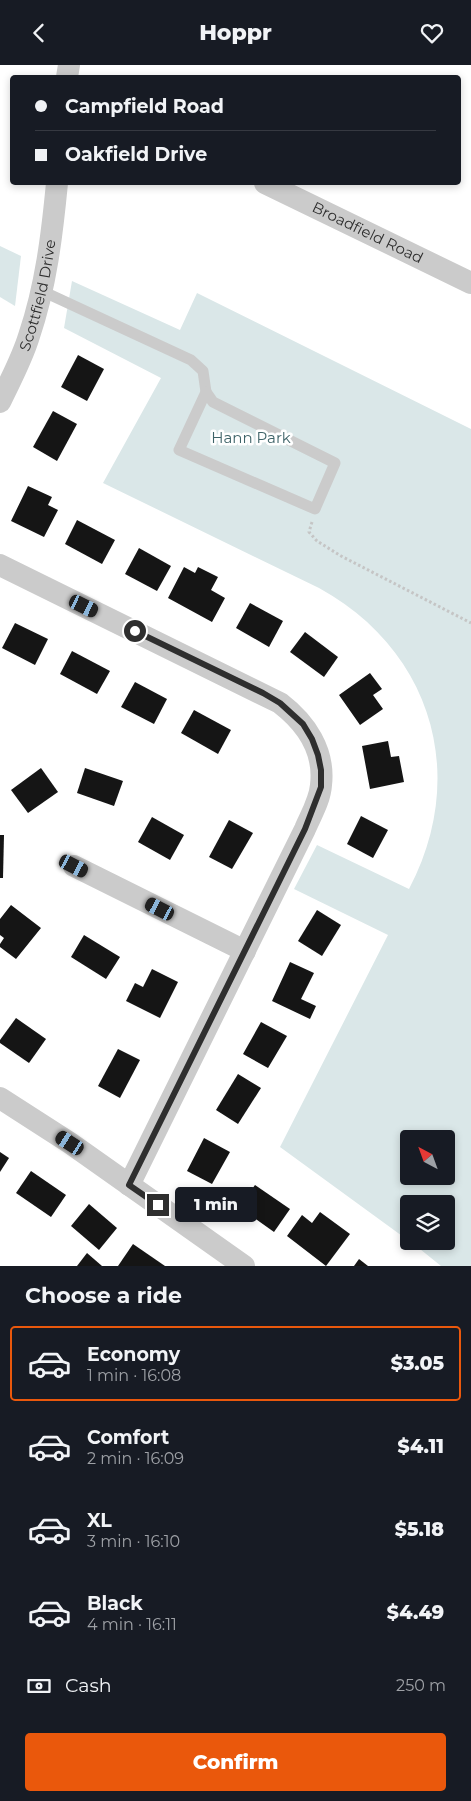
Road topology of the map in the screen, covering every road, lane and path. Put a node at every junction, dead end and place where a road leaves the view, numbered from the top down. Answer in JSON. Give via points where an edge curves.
{"nodes":[{"id":1,"x":57,"y":185,"type":"edge"},
{"id":2,"x":269,"y":185,"type":"edge"},
{"id":3,"x":471,"y":283,"type":"edge"},
{"id":4,"x":42,"y":291,"type":"junction"},
{"id":5,"x":206,"y":392,"type":"junction"},
{"id":6,"x":0,"y":402,"type":"edge"},
{"id":7,"x":316,"y":509,"type":"junction"},
{"id":8,"x":0,"y":565,"type":"edge"},
{"id":9,"x":471,"y":623,"type":"edge"},
{"id":10,"x":74,"y":866,"type":"dead end"},
{"id":11,"x":244,"y":951,"type":"junction"},
{"id":12,"x":0,"y":1098,"type":"edge"},
{"id":13,"x":129,"y":1185,"type":"junction"},
{"id":14,"x":244,"y":1266,"type":"edge"}],
"edges":[{"from":1,"to":4,"type":"street","name":"Scottfield Drive"},
{"from":2,"to":3,"type":"street","name":"Broadfield Road"},
{"from":4,"to":5,"type":"lane","via":[[191,359],[203,371]]},
{"from":4,"to":6,"type":"street","name":"Scottfield Drive","via":[[29,338]]},
{"from":5,"to":7,"type":"lane","via":[[213,402],[335,463]]},
{"from":5,"to":7,"type":"lane","via":[[179,450]]},
{"from":7,"to":9,"type":"path","via":[[310,532],[317,541]]},
{"from":8,"to":11,"type":"street","via":[[263,693],[280,703],[303,724],[318,755],[321,787],[305,829]]},
{"from":10,"to":11,"type":"street"},
{"from":11,"to":13,"type":"street"},
{"from":12,"to":13,"type":"street"},
{"from":13,"to":14,"type":"street"}]}
